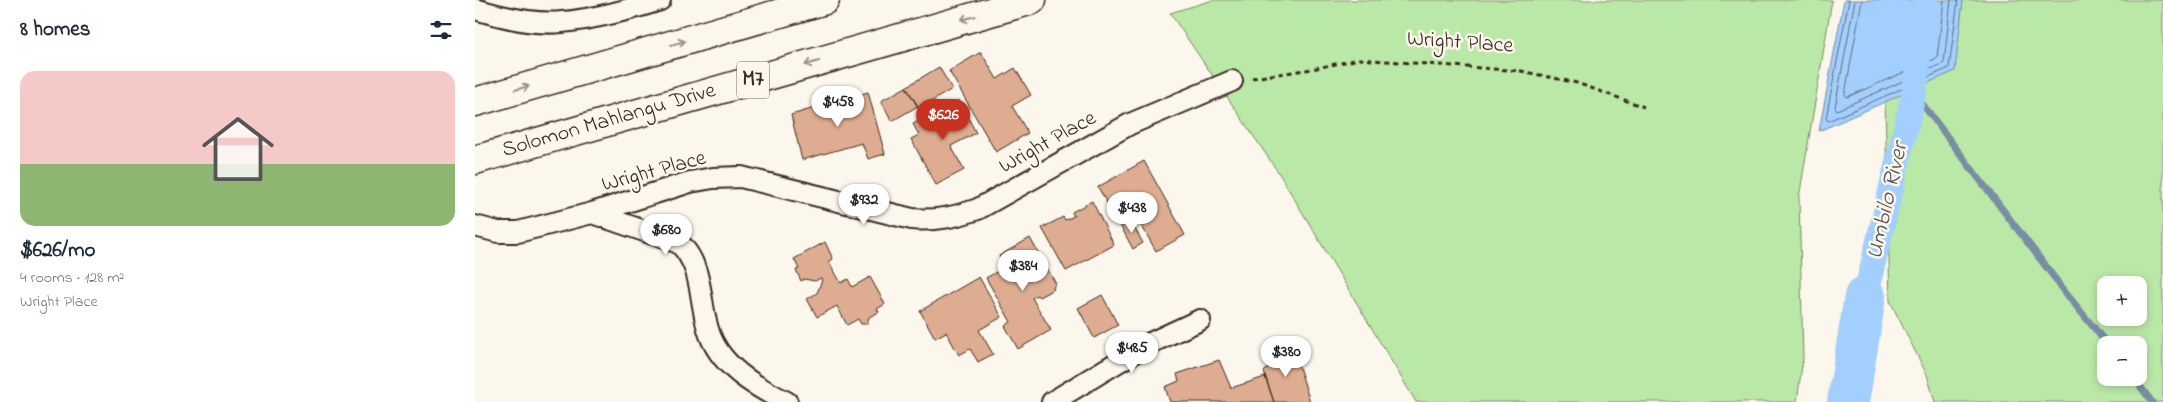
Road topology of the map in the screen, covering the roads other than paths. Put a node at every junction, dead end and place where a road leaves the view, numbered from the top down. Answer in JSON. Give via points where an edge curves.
{"nodes":[{"id":1,"x":660,"y":0,"type":"edge"},
{"id":2,"x":825,"y":0,"type":"edge"},
{"id":3,"x":1032,"y":0,"type":"edge"},
{"id":4,"x":475,"y":9,"type":"edge"},
{"id":5,"x":1232,"y":80,"type":"road end"},
{"id":6,"x":475,"y":102,"type":"edge"},
{"id":7,"x":475,"y":160,"type":"edge"},
{"id":8,"x":592,"y":213,"type":"junction"},
{"id":9,"x":475,"y":226,"type":"edge"},
{"id":10,"x":1200,"y":320,"type":"dead end"},
{"id":11,"x":787,"y":402,"type":"edge"},
{"id":12,"x":1052,"y":402,"type":"edge"}],
"edges":[{"from":1,"to":4,"type":"street","via":[[562,22],[528,21]]},
{"from":6,"to":2,"type":"highway","one_way":true},
{"from":3,"to":7,"type":"highway","name":"Solomon Mahlangu Drive","number":"M7","one_way":true},
{"from":5,"to":8,"type":"street","name":"Wright Place","via":[[1131,124],[978,209],[935,221],[912,219],[741,177],[690,182]]},
{"from":8,"to":9,"type":"street","name":"Wright Place","via":[[517,232],[498,232]]},
{"from":8,"to":11,"type":"street","via":[[679,243],[688,251],[694,263],[708,330],[725,360],[766,392]]},
{"from":10,"to":12,"type":"street","via":[[1146,345]]}]}
